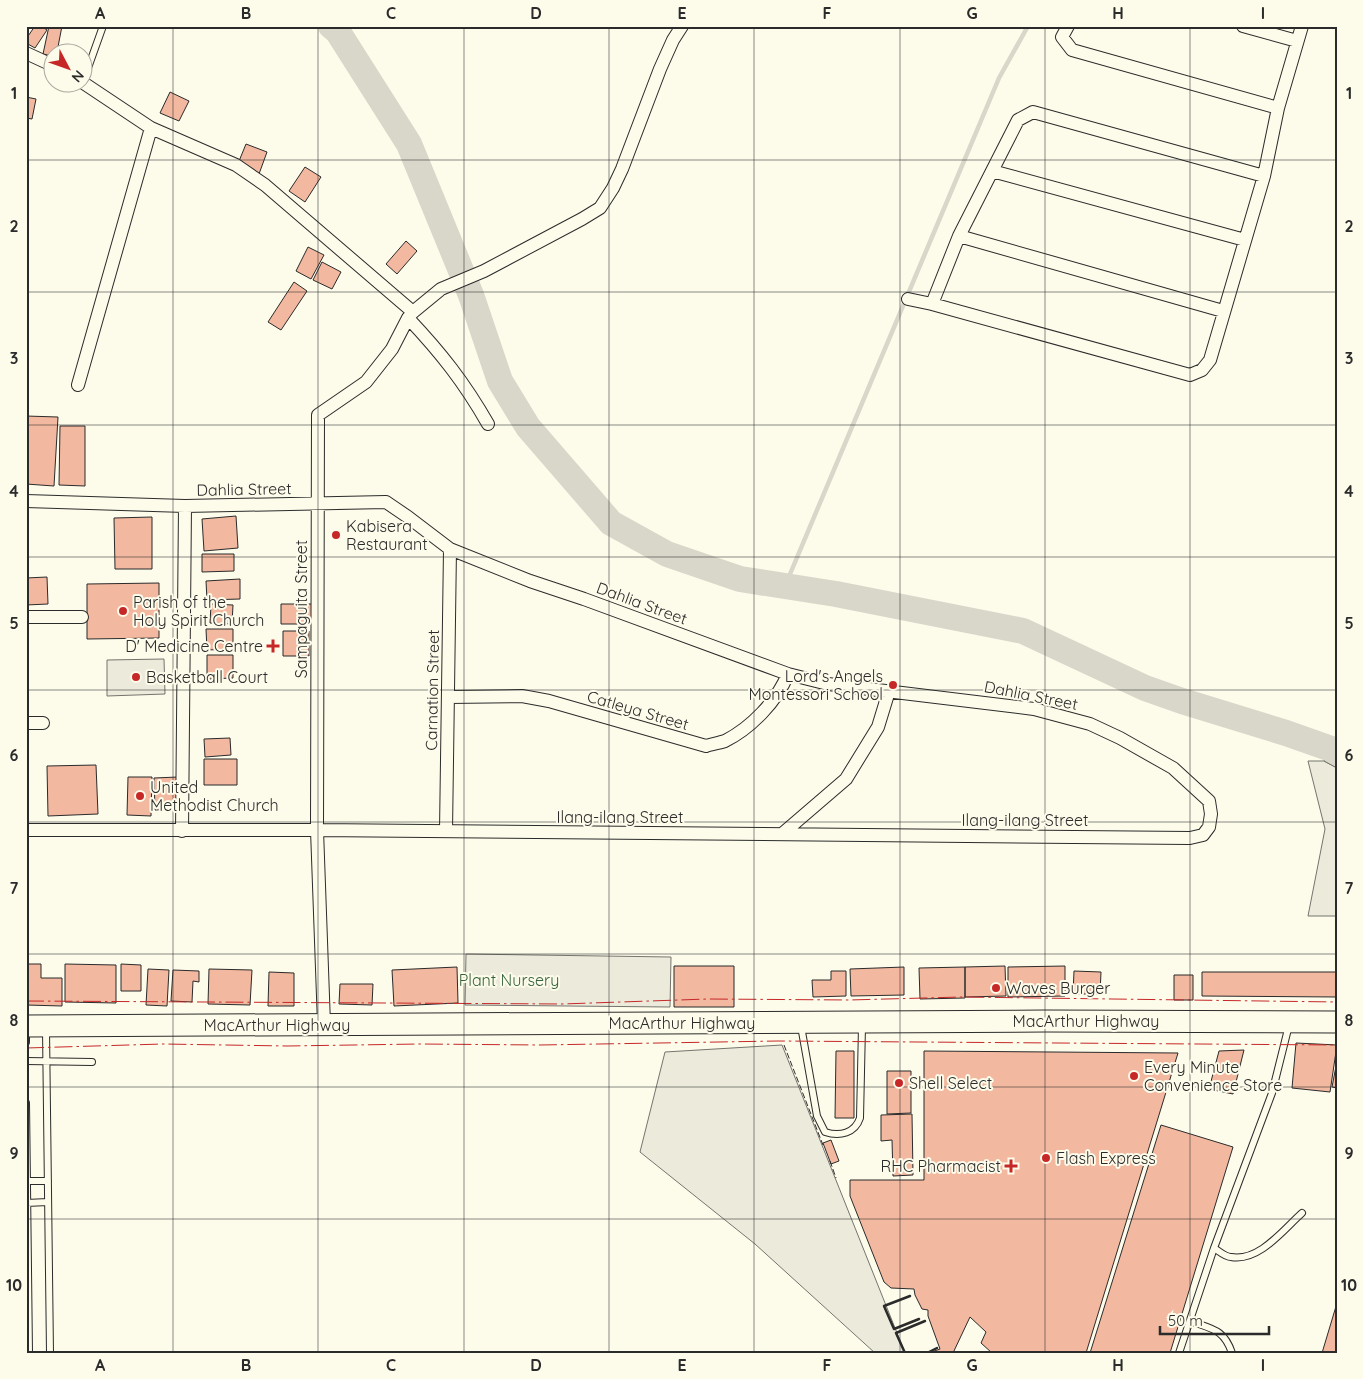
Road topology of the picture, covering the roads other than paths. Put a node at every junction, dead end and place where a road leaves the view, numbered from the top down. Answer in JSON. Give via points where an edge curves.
{"nodes":[{"id":1,"x":103,"y":26,"type":"edge"},
{"id":2,"x":682,"y":26,"type":"edge"},
{"id":3,"x":1068,"y":26,"type":"edge"},
{"id":4,"x":1243,"y":26,"type":"edge"},
{"id":5,"x":1302,"y":26,"type":"edge"},
{"id":6,"x":1297,"y":41,"type":"junction"},
{"id":7,"x":26,"y":52,"type":"edge"},
{"id":8,"x":92,"y":57,"type":"edge"},
{"id":9,"x":42,"y":60,"type":"edge"},
{"id":10,"x":92,"y":88,"type":"edge"},
{"id":11,"x":1278,"y":108,"type":"junction"},
{"id":12,"x":151,"y":128,"type":"junction"},
{"id":13,"x":992,"y":171,"type":"junction"},
{"id":14,"x":1264,"y":176,"type":"junction"},
{"id":15,"x":959,"y":236,"type":"junction"},
{"id":16,"x":1245,"y":240,"type":"junction"},
{"id":17,"x":908,"y":299,"type":"dead end"},
{"id":18,"x":932,"y":304,"type":"junction"},
{"id":19,"x":1223,"y":311,"type":"junction"},
{"id":20,"x":411,"y":315,"type":"junction"},
{"id":21,"x":78,"y":384,"type":"dead end"},
{"id":22,"x":488,"y":424,"type":"dead end"},
{"id":23,"x":26,"y":502,"type":"edge"},
{"id":24,"x":318,"y":504,"type":"junction"},
{"id":25,"x":185,"y":506,"type":"junction"},
{"id":26,"x":450,"y":549,"type":"junction"},
{"id":27,"x":26,"y":617,"type":"edge"},
{"id":28,"x":82,"y":617,"type":"dead end"},
{"id":29,"x":788,"y":674,"type":"junction"},
{"id":30,"x":889,"y":690,"type":"junction"},
{"id":31,"x":449,"y":697,"type":"junction"},
{"id":32,"x":26,"y":723,"type":"edge"},
{"id":33,"x":43,"y":723,"type":"dead end"},
{"id":34,"x":1209,"y":827,"type":"joint"},
{"id":35,"x":26,"y":830,"type":"edge"},
{"id":36,"x":317,"y":830,"type":"junction"},
{"id":37,"x":182,"y":831,"type":"junction"},
{"id":38,"x":446,"y":831,"type":"junction"},
{"id":39,"x":782,"y":834,"type":"junction"},
{"id":40,"x":1290,"y":1021,"type":"junction"},
{"id":41,"x":800,"y":1022,"type":"junction"},
{"id":42,"x":1337,"y":1022,"type":"edge"},
{"id":43,"x":862,"y":1023,"type":"junction"},
{"id":44,"x":324,"y":1024,"type":"junction"},
{"id":45,"x":33,"y":1026,"type":"edge"},
{"id":46,"x":26,"y":1042,"type":"edge"},
{"id":47,"x":26,"y":1060,"type":"edge"},
{"id":48,"x":46,"y":1061,"type":"junction"},
{"id":49,"x":92,"y":1062,"type":"dead end"},
{"id":50,"x":26,"y":1103,"type":"edge"},
{"id":51,"x":26,"y":1181,"type":"edge"},
{"id":52,"x":48,"y":1181,"type":"junction"},
{"id":53,"x":48,"y":1202,"type":"junction"},
{"id":54,"x":27,"y":1203,"type":"edge"},
{"id":55,"x":1302,"y":1213,"type":"dead end"},
{"id":56,"x":1214,"y":1248,"type":"junction"},
{"id":57,"x":1190,"y":1321,"type":"junction"},
{"id":58,"x":29,"y":1353,"type":"edge"},
{"id":59,"x":50,"y":1353,"type":"edge"},
{"id":60,"x":1179,"y":1353,"type":"edge"},
{"id":61,"x":1232,"y":1353,"type":"edge"}],
"edges":[{"from":1,"to":8,"type":"lane"},
{"from":2,"to":20,"type":"street","name":"Sampaguita Street","via":[[660,69],[613,188],[600,208],[480,273],[441,290]]},
{"from":3,"to":11,"type":"street","via":[[1062,38],[1072,50]]},
{"from":4,"to":6,"type":"street"},
{"from":5,"to":6,"type":"street"},
{"from":6,"to":11,"type":"street"},
{"from":7,"to":9,"type":"street"},
{"from":10,"to":12,"type":"street"},
{"from":11,"to":14,"type":"street"},
{"from":12,"to":20,"type":"street","via":[[236,165],[265,185]]},
{"from":12,"to":21,"type":"street"},
{"from":13,"to":14,"type":"street","via":[[1018,120],[1033,112]]},
{"from":13,"to":15,"type":"street"},
{"from":13,"to":16,"type":"street"},
{"from":14,"to":16,"type":"street"},
{"from":15,"to":18,"type":"street"},
{"from":15,"to":19,"type":"street"},
{"from":16,"to":19,"type":"street"},
{"from":17,"to":18,"type":"street"},
{"from":18,"to":19,"type":"street","via":[[1190,375],[1202,370],[1210,360]]},
{"from":20,"to":22,"type":"street","via":[[452,368]]},
{"from":20,"to":24,"type":"street","name":"Sampaguita Street","via":[[392,349],[366,382],[318,415]]},
{"from":23,"to":25,"type":"street","name":"Dahlia Street"},
{"from":24,"to":25,"type":"street","name":"Dahlia Street"},
{"from":24,"to":26,"type":"street","name":"Dahlia Street","via":[[386,502]]},
{"from":24,"to":36,"type":"street","name":"Sampaguita Street"},
{"from":25,"to":37,"type":"street"},
{"from":26,"to":29,"type":"street","name":"Dahlia Street"},
{"from":26,"to":31,"type":"street","name":"Carnation Street"},
{"from":27,"to":28,"type":"street"},
{"from":29,"to":30,"type":"street","name":"Dahlia Street","via":[[828,684]]},
{"from":29,"to":31,"type":"street","name":"Catleya Street","via":[[783,686],[758,716],[738,733],[706,746],[549,701],[522,696]]},
{"from":30,"to":34,"type":"street","name":"Dahlia Street","via":[[1034,709],[1090,724],[1172,768],[1195,786],[1209,801]]},
{"from":30,"to":39,"type":"street","via":[[878,727],[846,779]]},
{"from":31,"to":38,"type":"street","name":"Carnation Street"},
{"from":32,"to":33,"type":"street"},
{"from":34,"to":39,"type":"street","name":"Ilang-ilang Street","via":[[1203,835],[1190,838]]},
{"from":35,"to":37,"type":"street","name":"Ilang-ilang Street"},
{"from":36,"to":37,"type":"street","name":"Ilang-ilang Street"},
{"from":36,"to":38,"type":"street","name":"Ilang-ilang Street"},
{"from":36,"to":44,"type":"street","name":"Sampaguita Street"},
{"from":38,"to":39,"type":"street","name":"Ilang-ilang Street"},
{"from":40,"to":42,"type":"highway","name":"MacArthur Highway"},
{"from":40,"to":43,"type":"highway","name":"MacArthur Highway"},
{"from":40,"to":56,"type":"lane","via":[[1272,1093]]},
{"from":41,"to":43,"type":"highway","name":"MacArthur Highway"},
{"from":41,"to":43,"type":"lane","via":[[817,1116],[825,1132],[830,1134],[851,1132],[858,1125]]},
{"from":41,"to":44,"type":"highway","name":"MacArthur Highway"},
{"from":44,"to":45,"type":"highway","name":"MacArthur Highway"},
{"from":45,"to":46,"type":"lane"},
{"from":45,"to":48,"type":"lane"},
{"from":47,"to":48,"type":"lane"},
{"from":48,"to":49,"type":"lane"},
{"from":48,"to":52,"type":"lane"},
{"from":50,"to":51,"type":"lane"},
{"from":51,"to":52,"type":"lane"},
{"from":51,"to":54,"type":"lane"},
{"from":52,"to":53,"type":"lane"},
{"from":53,"to":54,"type":"lane"},
{"from":53,"to":59,"type":"lane"},
{"from":54,"to":58,"type":"lane"},
{"from":55,"to":56,"type":"lane","via":[[1260,1251],[1246,1258],[1229,1257]]},
{"from":56,"to":57,"type":"lane"},
{"from":57,"to":60,"type":"lane"},
{"from":57,"to":61,"type":"lane","via":[[1220,1333],[1228,1341]]}]}
